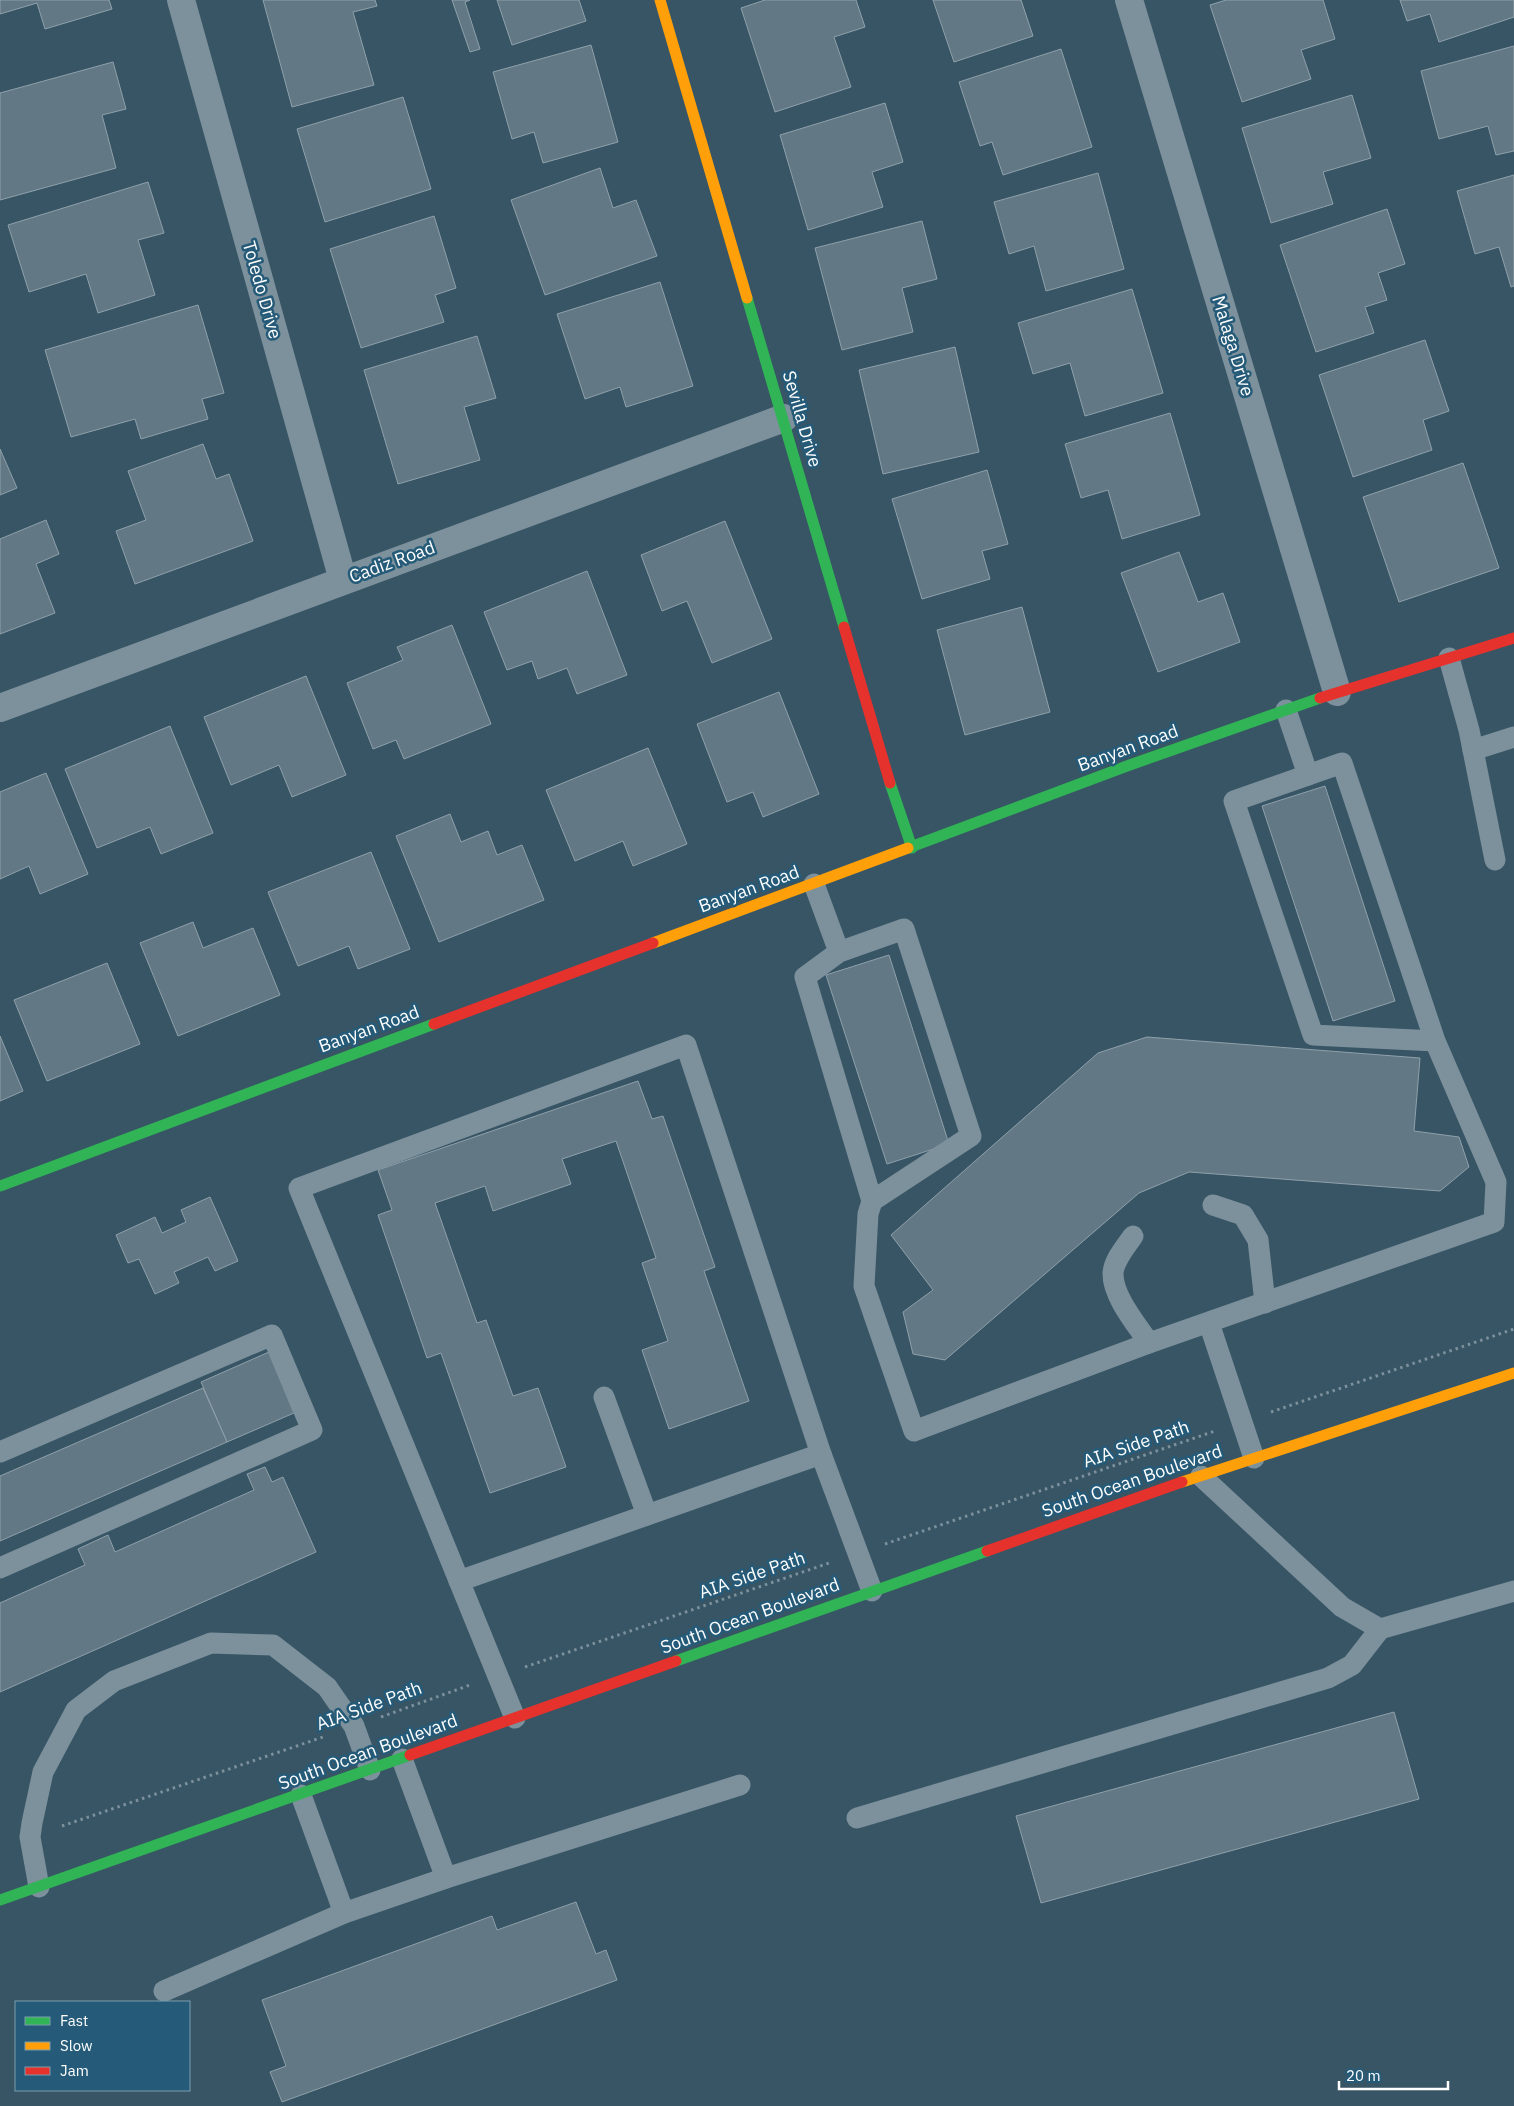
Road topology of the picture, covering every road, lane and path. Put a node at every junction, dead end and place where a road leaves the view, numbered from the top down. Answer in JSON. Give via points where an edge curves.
{"nodes":[{"id":1,"x":181,"y":0,"type":"edge"},
{"id":2,"x":660,"y":0,"type":"edge"},
{"id":3,"x":1129,"y":0,"type":"edge"},
{"id":4,"x":784,"y":418,"type":"junction"},
{"id":5,"x":343,"y":580,"type":"junction"},
{"id":6,"x":1514,"y":638,"type":"edge"},
{"id":7,"x":1449,"y":658,"type":"junction"},
{"id":8,"x":1336,"y":692,"type":"junction"},
{"id":9,"x":0,"y":708,"type":"edge"},
{"id":10,"x":1286,"y":710,"type":"junction"},
{"id":11,"x":1514,"y":737,"type":"edge"},
{"id":12,"x":1473,"y":750,"type":"junction"},
{"id":13,"x":1308,"y":775,"type":"junction"},
{"id":14,"x":912,"y":848,"type":"junction"},
{"id":15,"x":1495,"y":860,"type":"dead end"},
{"id":16,"x":814,"y":884,"type":"junction"},
{"id":17,"x":839,"y":952,"type":"junction"},
{"id":18,"x":1435,"y":1042,"type":"junction"},
{"id":19,"x":0,"y":1186,"type":"edge"},
{"id":20,"x":872,"y":1201,"type":"junction"},
{"id":21,"x":1213,"y":1205,"type":"dead end"},
{"id":22,"x":1132,"y":1236,"type":"dead end"},
{"id":23,"x":1265,"y":1303,"type":"junction"},
{"id":24,"x":1209,"y":1323,"type":"junction"},
{"id":25,"x":1514,"y":1329,"type":"edge"},
{"id":26,"x":1149,"y":1343,"type":"junction"},
{"id":27,"x":1514,"y":1373,"type":"edge"},
{"id":28,"x":604,"y":1397,"type":"dead end"},
{"id":29,"x":1242,"y":1422,"type":"junction"},
{"id":30,"x":0,"y":1452,"type":"edge"},
{"id":31,"x":821,"y":1454,"type":"junction"},
{"id":32,"x":1254,"y":1458,"type":"junction"},
{"id":33,"x":1201,"y":1476,"type":"junction"},
{"id":34,"x":647,"y":1515,"type":"junction"},
{"id":35,"x":858,"y":1553,"type":"junction"},
{"id":36,"x":0,"y":1568,"type":"edge"},
{"id":37,"x":459,"y":1581,"type":"junction"},
{"id":38,"x":872,"y":1591,"type":"junction"},
{"id":39,"x":1514,"y":1591,"type":"edge"},
{"id":40,"x":1380,"y":1629,"type":"junction"},
{"id":41,"x":498,"y":1676,"type":"junction"},
{"id":42,"x":514,"y":1718,"type":"junction"},
{"id":43,"x":354,"y":1726,"type":"junction"},
{"id":44,"x":402,"y":1759,"type":"junction"},
{"id":45,"x":370,"y":1770,"type":"junction"},
{"id":46,"x":740,"y":1785,"type":"dead end"},
{"id":47,"x":301,"y":1795,"type":"junction"},
{"id":48,"x":857,"y":1818,"type":"dead end"},
{"id":49,"x":30,"y":1837,"type":"junction"},
{"id":50,"x":446,"y":1878,"type":"junction"},
{"id":51,"x":39,"y":1886,"type":"junction"},
{"id":52,"x":0,"y":1900,"type":"edge"},
{"id":53,"x":344,"y":1914,"type":"junction"},
{"id":54,"x":164,"y":1991,"type":"dead end"}],
"edges":[{"from":1,"to":5,"type":"street","name":"Toledo Drive"},
{"from":2,"to":4,"type":"street","name":"Sevilla Drive"},
{"from":3,"to":8,"type":"street","name":"Malaga Drive"},
{"from":4,"to":5,"type":"street","name":"Cadiz Road"},
{"from":4,"to":14,"type":"street","name":"Sevilla Drive","via":[[896,804]]},
{"from":5,"to":9,"type":"street","name":"Cadiz Road"},
{"from":6,"to":7,"type":"street","name":"Banyan Road"},
{"from":7,"to":8,"type":"street","name":"Banyan Road"},
{"from":7,"to":12,"type":"lane"},
{"from":8,"to":10,"type":"street","name":"Banyan Road"},
{"from":10,"to":13,"type":"lane"},
{"from":10,"to":14,"type":"street","name":"Banyan Road","via":[[1127,766]]},
{"from":11,"to":12,"type":"lane"},
{"from":12,"to":15,"type":"lane"},
{"from":13,"to":18,"type":"lane","via":[[1342,762]]},
{"from":13,"to":18,"type":"lane","via":[[1234,801],[1313,1035]]},
{"from":14,"to":16,"type":"street","name":"Banyan Road"},
{"from":16,"to":17,"type":"lane"},
{"from":16,"to":19,"type":"street","name":"Banyan Road"},
{"from":17,"to":20,"type":"lane","via":[[805,977]]},
{"from":17,"to":20,"type":"lane","via":[[904,929],[971,1136]]},
{"from":18,"to":23,"type":"lane","via":[[1496,1182],[1494,1222]]},
{"from":20,"to":26,"type":"lane","via":[[868,1214],[864,1286],[914,1431]]},
{"from":21,"to":23,"type":"lane","via":[[1243,1215],[1258,1240]]},
{"from":22,"to":26,"type":"lane","via":[[1113,1274],[1121,1301]]},
{"from":23,"to":24,"type":"lane"},
{"from":24,"to":26,"type":"lane"},
{"from":24,"to":29,"type":"lane"},
{"from":25,"to":29,"type":"path","name":"AIA Side Path"},
{"from":27,"to":32,"type":"street","name":"South Ocean Boulevard"},
{"from":28,"to":34,"type":"lane"},
{"from":29,"to":32,"type":"lane"},
{"from":29,"to":35,"type":"path","name":"AIA Side Path"},
{"from":30,"to":36,"type":"lane","via":[[272,1334],[312,1430]]},
{"from":31,"to":34,"type":"lane"},
{"from":31,"to":35,"type":"lane"},
{"from":31,"to":37,"type":"lane","via":[[686,1045],[299,1188]]},
{"from":32,"to":33,"type":"street","name":"South Ocean Boulevard"},
{"from":33,"to":38,"type":"street","name":"South Ocean Boulevard"},
{"from":33,"to":40,"type":"lane","via":[[1342,1607]]},
{"from":34,"to":37,"type":"lane"},
{"from":35,"to":38,"type":"lane"},
{"from":35,"to":41,"type":"path","name":"AIA Side Path"},
{"from":37,"to":41,"type":"lane"},
{"from":38,"to":42,"type":"street","name":"South Ocean Boulevard"},
{"from":39,"to":40,"type":"lane"},
{"from":40,"to":48,"type":"lane","via":[[1352,1666],[1328,1678]]},
{"from":41,"to":42,"type":"lane"},
{"from":41,"to":43,"type":"path","name":"AIA Side Path"},
{"from":42,"to":44,"type":"street","name":"South Ocean Boulevard"},
{"from":43,"to":45,"type":"lane"},
{"from":43,"to":49,"type":"path","name":"AIA Side Path"},
{"from":43,"to":49,"type":"lane","via":[[327,1687],[273,1645],[211,1643],[114,1682],[76,1710],[44,1772]]},
{"from":44,"to":45,"type":"street","name":"South Ocean Boulevard"},
{"from":44,"to":50,"type":"lane"},
{"from":45,"to":47,"type":"street","name":"South Ocean Boulevard"},
{"from":46,"to":50,"type":"lane"},
{"from":47,"to":51,"type":"street","name":"South Ocean Boulevard"},
{"from":47,"to":53,"type":"lane"},
{"from":49,"to":51,"type":"lane"},
{"from":50,"to":53,"type":"lane"},
{"from":51,"to":52,"type":"street","name":"South Ocean Boulevard"},
{"from":53,"to":54,"type":"lane"}]}
